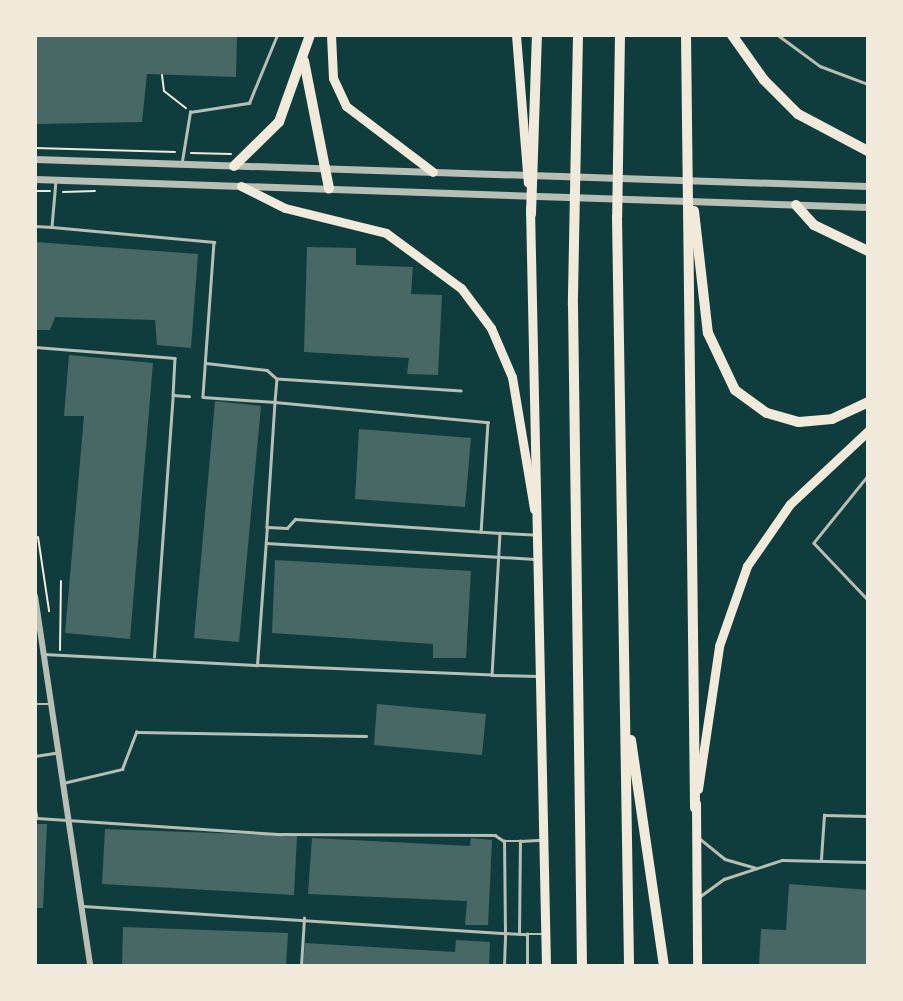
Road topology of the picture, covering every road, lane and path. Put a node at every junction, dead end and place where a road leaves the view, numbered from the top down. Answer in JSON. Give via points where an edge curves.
{"nodes":[{"id":1,"x":277,"y":35,"type":"edge"},
{"id":2,"x":310,"y":35,"type":"edge"},
{"id":3,"x":331,"y":35,"type":"edge"},
{"id":4,"x":516,"y":35,"type":"edge"},
{"id":5,"x":537,"y":35,"type":"edge"},
{"id":6,"x":578,"y":35,"type":"edge"},
{"id":7,"x":620,"y":35,"type":"edge"},
{"id":8,"x":685,"y":35,"type":"edge"},
{"id":9,"x":732,"y":35,"type":"edge"},
{"id":10,"x":778,"y":35,"type":"edge"},
{"id":11,"x":304,"y":61,"type":"junction"},
{"id":12,"x":162,"y":75,"type":"dead end"},
{"id":13,"x":868,"y":84,"type":"edge"},
{"id":14,"x":190,"y":112,"type":"junction"},
{"id":15,"x":35,"y":148,"type":"edge"},
{"id":16,"x":868,"y":151,"type":"edge"},
{"id":17,"x":183,"y":153,"type":"junction"},
{"id":18,"x":211,"y":154,"type":"dead end"},
{"id":19,"x":529,"y":157,"type":"junction"},
{"id":20,"x":35,"y":159,"type":"edge"},
{"id":21,"x":181,"y":164,"type":"junction"},
{"id":22,"x":234,"y":166,"type":"junction"},
{"id":23,"x":324,"y":168,"type":"junction"},
{"id":24,"x":433,"y":172,"type":"junction"},
{"id":25,"x":35,"y":179,"type":"edge"},
{"id":26,"x":56,"y":180,"type":"junction"},
{"id":27,"x":241,"y":186,"type":"junction"},
{"id":28,"x":868,"y":186,"type":"edge"},
{"id":29,"x":329,"y":189,"type":"junction"},
{"id":30,"x":100,"y":190,"type":"dead end"},
{"id":31,"x":35,"y":191,"type":"edge"},
{"id":32,"x":48,"y":191,"type":"dead end"},
{"id":33,"x":61,"y":192,"type":"dead end"},
{"id":34,"x":796,"y":205,"type":"junction"},
{"id":35,"x":868,"y":207,"type":"edge"},
{"id":36,"x":531,"y":214,"type":"joint"},
{"id":37,"x":692,"y":219,"type":"junction"},
{"id":38,"x":35,"y":226,"type":"edge"},
{"id":39,"x":52,"y":228,"type":"junction"},
{"id":40,"x":868,"y":251,"type":"edge"},
{"id":41,"x":35,"y":347,"type":"edge"},
{"id":42,"x":205,"y":363,"type":"junction"},
{"id":43,"x":277,"y":379,"type":"junction"},
{"id":44,"x":461,"y":391,"type":"dead end"},
{"id":45,"x":173,"y":395,"type":"junction"},
{"id":46,"x":189,"y":396,"type":"dead end"},
{"id":47,"x":275,"y":402,"type":"junction"},
{"id":48,"x":868,"y":402,"type":"edge"},
{"id":49,"x":868,"y":431,"type":"edge"},
{"id":50,"x":868,"y":476,"type":"edge"},
{"id":51,"x":267,"y":527,"type":"junction"},
{"id":52,"x":481,"y":532,"type":"junction"},
{"id":53,"x":500,"y":533,"type":"junction"},
{"id":54,"x":538,"y":535,"type":"junction"},
{"id":55,"x":37,"y":537,"type":"dead end"},
{"id":56,"x":266,"y":543,"type":"junction"},
{"id":57,"x":499,"y":558,"type":"junction"},
{"id":58,"x":539,"y":559,"type":"junction"},
{"id":59,"x":61,"y":581,"type":"dead end"},
{"id":60,"x":35,"y":596,"type":"edge"},
{"id":61,"x":868,"y":600,"type":"edge"},
{"id":62,"x":36,"y":607,"type":"edge"},
{"id":63,"x":50,"y":611,"type":"dead end"},
{"id":64,"x":60,"y":646,"type":"dead end"},
{"id":65,"x":44,"y":654,"type":"junction"},
{"id":66,"x":154,"y":657,"type":"junction"},
{"id":67,"x":257,"y":665,"type":"junction"},
{"id":68,"x":492,"y":675,"type":"junction"},
{"id":69,"x":541,"y":677,"type":"junction"},
{"id":70,"x":625,"y":702,"type":"junction"},
{"id":71,"x":51,"y":703,"type":"junction"},
{"id":72,"x":35,"y":704,"type":"edge"},
{"id":73,"x":366,"y":736,"type":"dead end"},
{"id":74,"x":58,"y":752,"type":"junction"},
{"id":75,"x":35,"y":756,"type":"edge"},
{"id":76,"x":63,"y":783,"type":"junction"},
{"id":77,"x":35,"y":807,"type":"edge"},
{"id":78,"x":695,"y":808,"type":"junction"},
{"id":79,"x":868,"y":817,"type":"edge"},
{"id":80,"x":36,"y":818,"type":"edge"},
{"id":81,"x":68,"y":820,"type":"junction"},
{"id":82,"x":696,"y":835,"type":"junction"},
{"id":83,"x":544,"y":840,"type":"junction"},
{"id":84,"x":505,"y":841,"type":"junction"},
{"id":85,"x":520,"y":841,"type":"junction"},
{"id":86,"x":821,"y":860,"type":"junction"},
{"id":87,"x":868,"y":862,"type":"edge"},
{"id":88,"x":757,"y":868,"type":"junction"},
{"id":89,"x":697,"y":899,"type":"junction"},
{"id":90,"x":82,"y":906,"type":"junction"},
{"id":91,"x":304,"y":918,"type":"junction"},
{"id":92,"x":505,"y":933,"type":"junction"},
{"id":93,"x":519,"y":934,"type":"junction"},
{"id":94,"x":527,"y":934,"type":"junction"},
{"id":95,"x":545,"y":934,"type":"junction"},
{"id":96,"x":90,"y":966,"type":"edge"},
{"id":97,"x":301,"y":966,"type":"edge"},
{"id":98,"x":504,"y":966,"type":"edge"},
{"id":99,"x":527,"y":966,"type":"edge"},
{"id":100,"x":546,"y":966,"type":"edge"},
{"id":101,"x":582,"y":966,"type":"edge"},
{"id":102,"x":629,"y":966,"type":"edge"},
{"id":103,"x":664,"y":966,"type":"edge"},
{"id":104,"x":697,"y":966,"type":"edge"}],
"edges":[{"from":1,"to":14,"type":"lane","via":[[249,103]]},
{"from":2,"to":11,"type":"highway"},
{"from":3,"to":24,"type":"main road","via":[[333,78],[346,106]]},
{"from":4,"to":19,"type":"main road"},
{"from":5,"to":19,"type":"highway"},
{"from":6,"to":101,"type":"highway","via":[[572,216]]},
{"from":7,"to":70,"type":"highway","via":[[617,218]]},
{"from":8,"to":37,"type":"highway"},
{"from":9,"to":16,"type":"highway","via":[[792,108]]},
{"from":10,"to":13,"type":"lane","via":[[820,66]]},
{"from":11,"to":22,"type":"highway","via":[[276,126]]},
{"from":11,"to":23,"type":"highway"},
{"from":12,"to":14,"type":"path","via":[[164,91]]},
{"from":14,"to":17,"type":"lane"},
{"from":15,"to":17,"type":"path"},
{"from":17,"to":18,"type":"path"},
{"from":17,"to":21,"type":"lane"},
{"from":19,"to":36,"type":"highway"},
{"from":20,"to":21,"type":"street"},
{"from":21,"to":22,"type":"street"},
{"from":22,"to":23,"type":"street"},
{"from":23,"to":24,"type":"street"},
{"from":23,"to":29,"type":"highway"},
{"from":24,"to":28,"type":"street"},
{"from":25,"to":26,"type":"street"},
{"from":26,"to":27,"type":"street"},
{"from":26,"to":39,"type":"lane"},
{"from":27,"to":29,"type":"street"},
{"from":27,"to":54,"type":"main road","via":[[285,208],[386,233],[431,260],[469,297],[512,377]]},
{"from":29,"to":34,"type":"street"},
{"from":30,"to":33,"type":"path"},
{"from":31,"to":32,"type":"path"},
{"from":34,"to":35,"type":"street"},
{"from":34,"to":40,"type":"highway","via":[[814,225]]},
{"from":36,"to":54,"type":"main road"},
{"from":37,"to":48,"type":"highway","via":[[708,333],[735,390],[767,414],[799,422],[832,419]]},
{"from":37,"to":78,"type":"highway"},
{"from":38,"to":39,"type":"lane"},
{"from":39,"to":42,"type":"lane","via":[[214,242]]},
{"from":41,"to":45,"type":"lane","via":[[175,359]]},
{"from":42,"to":43,"type":"lane","via":[[267,370]]},
{"from":42,"to":47,"type":"lane","via":[[203,397]]},
{"from":43,"to":44,"type":"lane"},
{"from":43,"to":47,"type":"lane"},
{"from":45,"to":46,"type":"lane"},
{"from":45,"to":66,"type":"lane"},
{"from":47,"to":51,"type":"lane"},
{"from":47,"to":52,"type":"lane","via":[[488,422]]},
{"from":49,"to":78,"type":"main road","via":[[790,504],[747,566],[719,646]]},
{"from":50,"to":61,"type":"lane","via":[[814,543]]},
{"from":51,"to":52,"type":"lane","via":[[287,528],[295,519]]},
{"from":51,"to":56,"type":"lane"},
{"from":52,"to":53,"type":"lane"},
{"from":53,"to":54,"type":"lane"},
{"from":53,"to":57,"type":"lane"},
{"from":54,"to":58,"type":"main road"},
{"from":55,"to":63,"type":"path"},
{"from":56,"to":57,"type":"lane"},
{"from":56,"to":67,"type":"lane"},
{"from":57,"to":58,"type":"lane"},
{"from":57,"to":68,"type":"lane"},
{"from":58,"to":69,"type":"main road"},
{"from":59,"to":64,"type":"path"},
{"from":60,"to":62,"type":"street"},
{"from":62,"to":65,"type":"street"},
{"from":65,"to":66,"type":"lane"},
{"from":65,"to":71,"type":"street"},
{"from":66,"to":67,"type":"lane"},
{"from":67,"to":68,"type":"lane"},
{"from":68,"to":69,"type":"lane"},
{"from":69,"to":83,"type":"main road"},
{"from":70,"to":102,"type":"highway"},
{"from":70,"to":103,"type":"highway"},
{"from":71,"to":72,"type":"lane"},
{"from":71,"to":74,"type":"street"},
{"from":73,"to":76,"type":"lane","via":[[136,732],[122,769]]},
{"from":74,"to":75,"type":"lane"},
{"from":74,"to":76,"type":"street"},
{"from":76,"to":81,"type":"street"},
{"from":77,"to":80,"type":"lane"},
{"from":78,"to":82,"type":"main road"},
{"from":79,"to":86,"type":"lane","via":[[824,815]]},
{"from":80,"to":81,"type":"lane"},
{"from":81,"to":84,"type":"lane","via":[[282,834],[495,835]]},
{"from":81,"to":90,"type":"street"},
{"from":82,"to":88,"type":"lane","via":[[725,859]]},
{"from":82,"to":89,"type":"main road"},
{"from":83,"to":85,"type":"lane"},
{"from":83,"to":95,"type":"main road"},
{"from":84,"to":85,"type":"lane"},
{"from":84,"to":92,"type":"lane"},
{"from":85,"to":93,"type":"lane"},
{"from":86,"to":87,"type":"lane"},
{"from":86,"to":88,"type":"lane","via":[[789,859]]},
{"from":88,"to":89,"type":"lane","via":[[724,878]]},
{"from":89,"to":104,"type":"main road"},
{"from":90,"to":91,"type":"lane"},
{"from":90,"to":96,"type":"street"},
{"from":91,"to":92,"type":"lane"},
{"from":91,"to":97,"type":"lane"},
{"from":92,"to":93,"type":"lane"},
{"from":92,"to":98,"type":"lane"},
{"from":93,"to":94,"type":"lane"},
{"from":94,"to":95,"type":"lane"},
{"from":94,"to":99,"type":"lane"},
{"from":95,"to":100,"type":"main road"}]}
